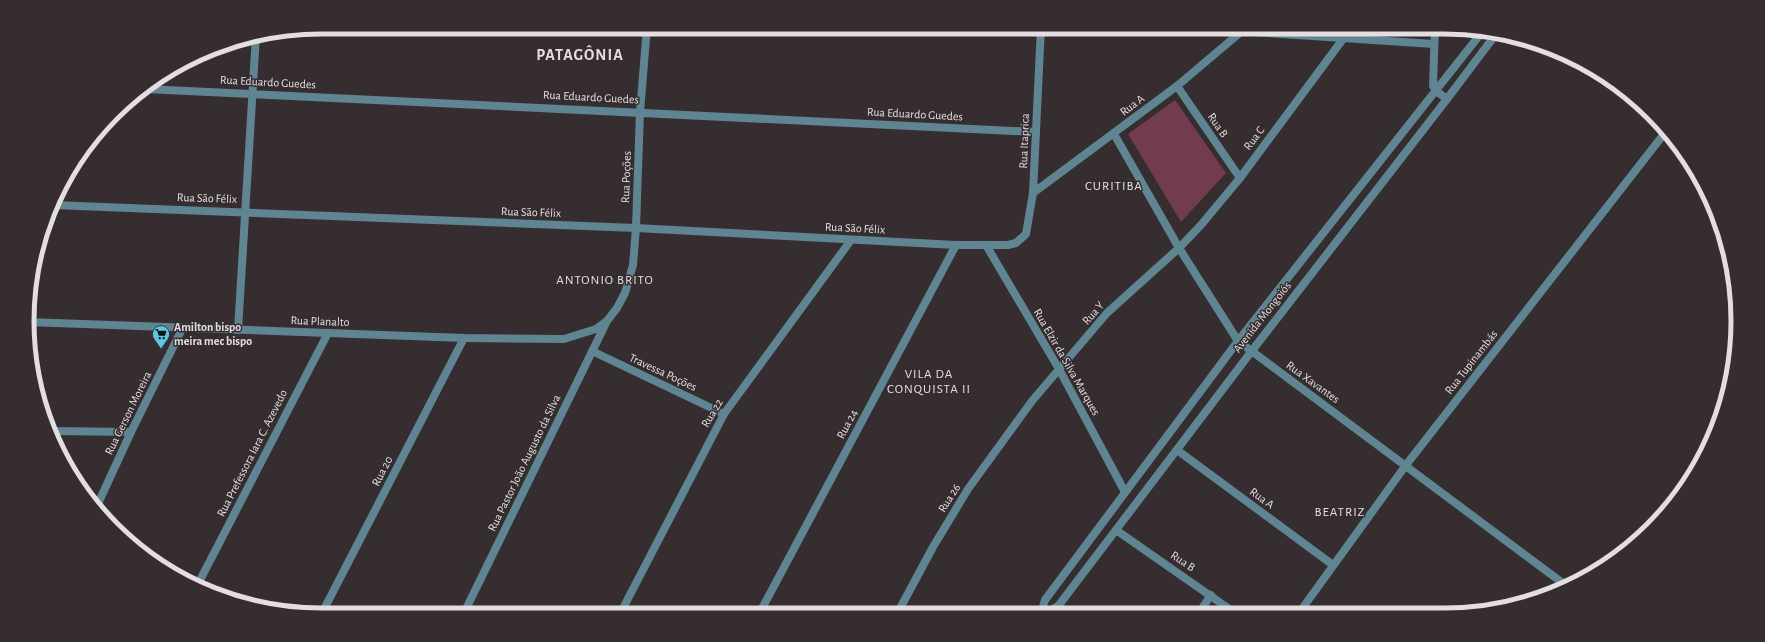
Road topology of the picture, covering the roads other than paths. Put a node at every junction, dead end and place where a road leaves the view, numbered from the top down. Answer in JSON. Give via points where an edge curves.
{"nodes":[{"id":1,"x":646,"y":34,"type":"edge"},
{"id":2,"x":1040,"y":34,"type":"edge"},
{"id":3,"x":1238,"y":34,"type":"edge"},
{"id":4,"x":1280,"y":34,"type":"edge"},
{"id":5,"x":1435,"y":34,"type":"edge"},
{"id":6,"x":1479,"y":36,"type":"edge"},
{"id":7,"x":1493,"y":38,"type":"edge"},
{"id":8,"x":1343,"y":39,"type":"junction"},
{"id":9,"x":256,"y":42,"type":"edge"},
{"id":10,"x":1434,"y":44,"type":"junction"},
{"id":11,"x":1177,"y":86,"type":"junction"},
{"id":12,"x":151,"y":89,"type":"edge"},
{"id":13,"x":1436,"y":91,"type":"junction"},
{"id":14,"x":253,"y":94,"type":"junction"},
{"id":15,"x":1447,"y":99,"type":"junction"},
{"id":16,"x":640,"y":112,"type":"junction"},
{"id":17,"x":1036,"y":132,"type":"junction"},
{"id":18,"x":1114,"y":134,"type":"junction"},
{"id":19,"x":1663,"y":135,"type":"edge"},
{"id":20,"x":1240,"y":178,"type":"junction"},
{"id":21,"x":1033,"y":193,"type":"junction"},
{"id":22,"x":59,"y":205,"type":"edge"},
{"id":23,"x":246,"y":211,"type":"junction"},
{"id":24,"x":636,"y":228,"type":"junction"},
{"id":25,"x":851,"y":240,"type":"junction"},
{"id":26,"x":956,"y":245,"type":"junction"},
{"id":27,"x":986,"y":245,"type":"junction"},
{"id":28,"x":1008,"y":245,"type":"joint"},
{"id":29,"x":1179,"y":248,"type":"junction"},
{"id":30,"x":34,"y":322,"type":"edge"},
{"id":31,"x":607,"y":322,"type":"junction"},
{"id":32,"x":182,"y":329,"type":"junction"},
{"id":33,"x":238,"y":330,"type":"junction"},
{"id":34,"x":328,"y":333,"type":"junction"},
{"id":35,"x":464,"y":338,"type":"junction"},
{"id":36,"x":1238,"y":341,"type":"junction"},
{"id":37,"x":592,"y":351,"type":"junction"},
{"id":38,"x":1251,"y":352,"type":"junction"},
{"id":39,"x":1059,"y":370,"type":"junction"},
{"id":40,"x":1032,"y":401,"type":"joint"},
{"id":41,"x":724,"y":414,"type":"junction"},
{"id":42,"x":56,"y":431,"type":"edge"},
{"id":43,"x":131,"y":432,"type":"junction"},
{"id":44,"x":1177,"y":450,"type":"junction"},
{"id":45,"x":1406,"y":465,"type":"junction"},
{"id":46,"x":1125,"y":492,"type":"junction"},
{"id":47,"x":98,"y":502,"type":"edge"},
{"id":48,"x":1116,"y":530,"type":"junction"},
{"id":49,"x":1333,"y":565,"type":"junction"},
{"id":50,"x":200,"y":581,"type":"edge"},
{"id":51,"x":1562,"y":582,"type":"edge"},
{"id":52,"x":1211,"y":595,"type":"junction"},
{"id":53,"x":325,"y":608,"type":"edge"},
{"id":54,"x":466,"y":608,"type":"edge"},
{"id":55,"x":623,"y":608,"type":"edge"},
{"id":56,"x":762,"y":608,"type":"edge"},
{"id":57,"x":900,"y":608,"type":"edge"},
{"id":58,"x":1043,"y":608,"type":"edge"},
{"id":59,"x":1054,"y":608,"type":"edge"},
{"id":60,"x":1203,"y":608,"type":"edge"},
{"id":61,"x":1228,"y":608,"type":"edge"},
{"id":62,"x":1303,"y":608,"type":"edge"}],
"edges":[{"from":1,"to":16,"type":"street","name":"Rua Poções"},
{"from":2,"to":17,"type":"street","name":"Rua Itaprica"},
{"from":3,"to":11,"type":"street","name":"Rua A"},
{"from":4,"to":8,"type":"street"},
{"from":5,"to":10,"type":"street"},
{"from":6,"to":13,"type":"street","name":"Avenida Mongoiós"},
{"from":7,"to":15,"type":"street","name":"Avenida Mongoiós"},
{"from":8,"to":10,"type":"street"},
{"from":8,"to":20,"type":"street","name":"Rua C"},
{"from":9,"to":14,"type":"street"},
{"from":10,"to":13,"type":"street","via":[[1433,86]]},
{"from":11,"to":18,"type":"street","name":"Rua A"},
{"from":11,"to":20,"type":"street","name":"Rua B"},
{"from":12,"to":14,"type":"street","name":"Rua Eduardo Guedes"},
{"from":13,"to":15,"type":"street"},
{"from":13,"to":36,"type":"street","name":"Avenida Mongoiós"},
{"from":14,"to":16,"type":"street","name":"Rua Eduardo Guedes"},
{"from":14,"to":23,"type":"street"},
{"from":15,"to":38,"type":"street","name":"Avenida Mongoiós"},
{"from":16,"to":17,"type":"street","name":"Rua Eduardo Guedes"},
{"from":16,"to":24,"type":"street","name":"Rua Poções"},
{"from":17,"to":21,"type":"street","name":"Rua Itaprica"},
{"from":18,"to":21,"type":"street","name":"Rua A"},
{"from":18,"to":29,"type":"street","name":"Rua Xavantes"},
{"from":19,"to":45,"type":"street","name":"Rua Tupinambás"},
{"from":20,"to":29,"type":"street","name":"Rua C"},
{"from":21,"to":28,"type":"street","name":"Rua Itaprica","via":[[1026,234],[1016,243]]},
{"from":22,"to":23,"type":"street","name":"Rua São Félix"},
{"from":23,"to":24,"type":"street","name":"Rua São Félix"},
{"from":23,"to":33,"type":"street"},
{"from":24,"to":25,"type":"street","name":"Rua São Félix"},
{"from":24,"to":31,"type":"street","name":"Rua Poções","via":[[633,265],[625,293]]},
{"from":25,"to":26,"type":"street","name":"Rua São Félix"},
{"from":25,"to":41,"type":"street","name":"Rua 22"},
{"from":26,"to":27,"type":"street","name":"Rua São Félix"},
{"from":26,"to":56,"type":"street","name":"Rua 24"},
{"from":27,"to":28,"type":"street","name":"Rua São Félix"},
{"from":27,"to":39,"type":"street","name":"Rua Elzir da Silva Marques"},
{"from":29,"to":36,"type":"street","name":"Rua Xavantes"},
{"from":29,"to":39,"type":"street","name":"Rua Y","via":[[1107,314]]},
{"from":30,"to":32,"type":"street","name":"Rua Planalto"},
{"from":31,"to":35,"type":"street","name":"Rua Planalto","via":[[596,329],[564,339]]},
{"from":31,"to":37,"type":"street","name":"Rua Pastor João Augusto da Silva"},
{"from":32,"to":33,"type":"street","name":"Rua Planalto"},
{"from":32,"to":43,"type":"street","name":"Rua Gerson Moreira"},
{"from":33,"to":34,"type":"street","name":"Rua Planalto"},
{"from":34,"to":35,"type":"street","name":"Rua Planalto"},
{"from":34,"to":50,"type":"street","name":"Rua Prefessora Iara C. Azevedo"},
{"from":35,"to":53,"type":"street","name":"Rua 20"},
{"from":36,"to":38,"type":"street","name":"Rua Xavantes"},
{"from":36,"to":46,"type":"street","name":"Avenida Mongoiós"},
{"from":37,"to":41,"type":"street","name":"Travessa Poções"},
{"from":37,"to":54,"type":"street","name":"Rua Pastor João Augusto da Silva"},
{"from":38,"to":44,"type":"street","name":"Avenida Mongoiós"},
{"from":38,"to":45,"type":"street","name":"Rua Xavantes"},
{"from":39,"to":40,"type":"street","name":"Rua Y"},
{"from":39,"to":46,"type":"street","name":"Rua Elzir da Silva Marques"},
{"from":40,"to":57,"type":"street","name":"Rua 26","via":[[968,489]]},
{"from":41,"to":55,"type":"street","name":"Rua 22"},
{"from":42,"to":43,"type":"street"},
{"from":43,"to":47,"type":"street","name":"Rua Gerson Moreira"},
{"from":44,"to":48,"type":"street","name":"Avenida Mongoiós"},
{"from":44,"to":49,"type":"street","name":"Rua A"},
{"from":45,"to":49,"type":"street","name":"Rua Tupinambás"},
{"from":45,"to":51,"type":"street","name":"Rua Xavantes"},
{"from":46,"to":58,"type":"street","name":"Avenida Mongoiós","via":[[1045,600]]},
{"from":48,"to":52,"type":"street","name":"Rua B"},
{"from":48,"to":59,"type":"street","name":"Avenida Mongoiós"},
{"from":49,"to":62,"type":"street","name":"Rua Tupinambás"},
{"from":52,"to":60,"type":"street"},
{"from":52,"to":61,"type":"street","name":"Rua B"}]}
